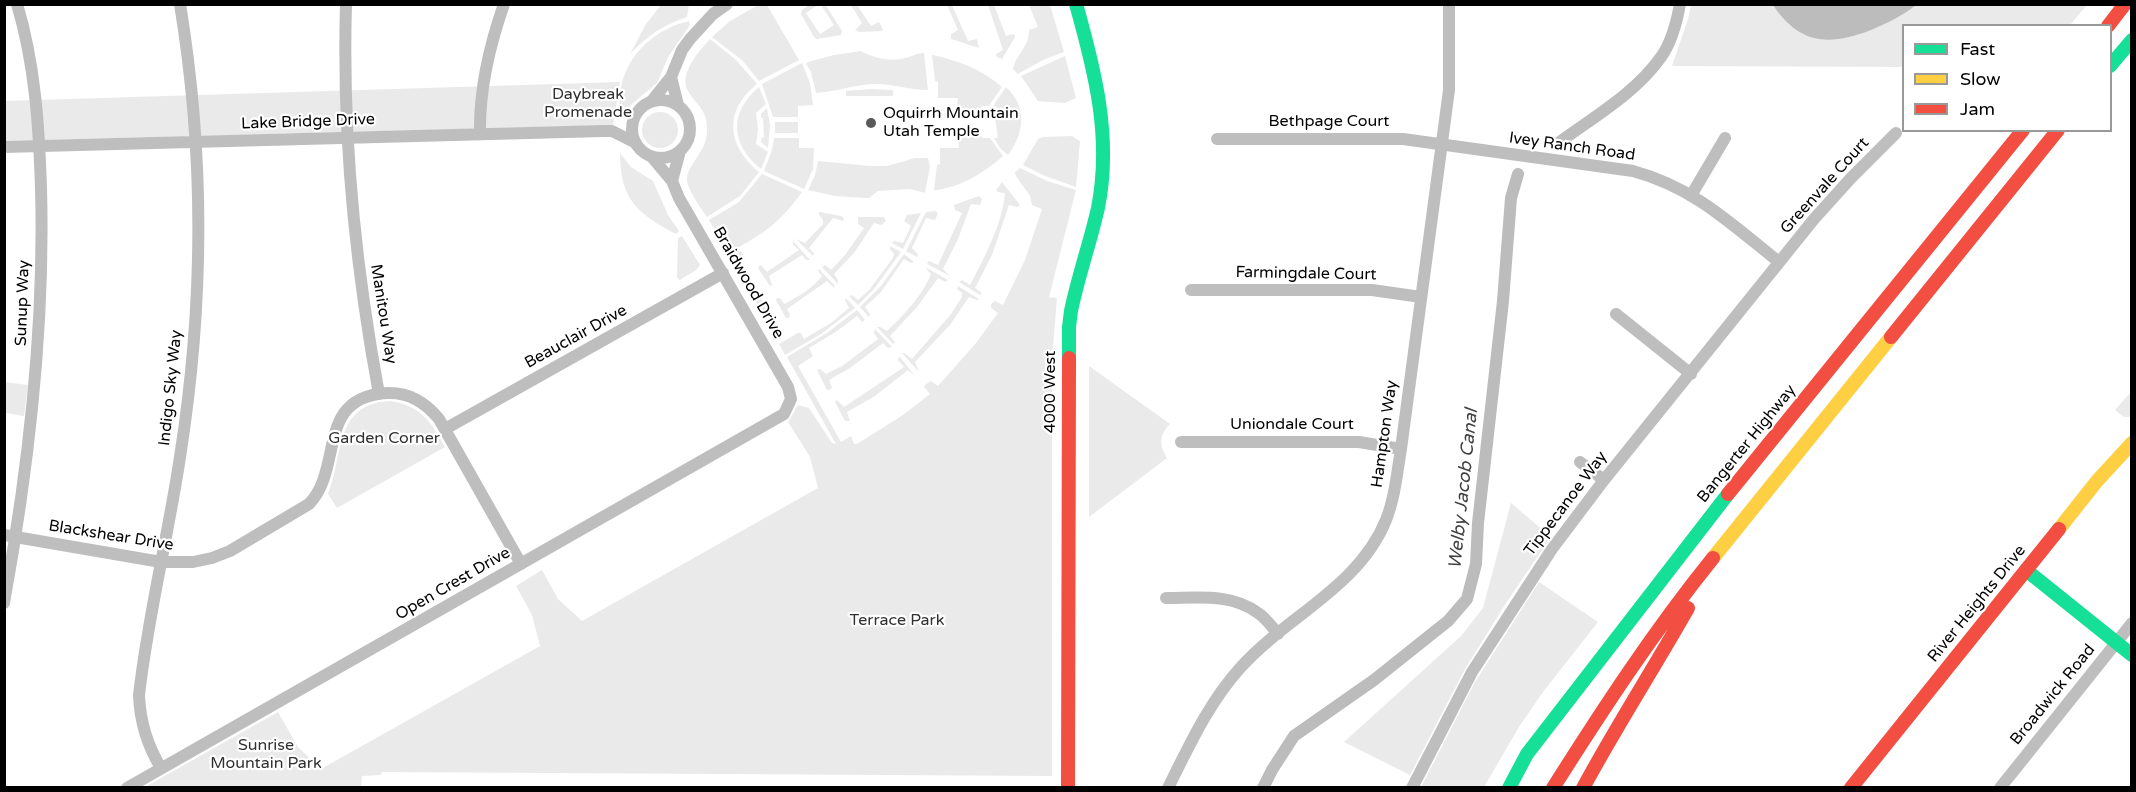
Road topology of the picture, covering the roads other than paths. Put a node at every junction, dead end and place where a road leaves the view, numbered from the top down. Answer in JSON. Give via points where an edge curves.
{"nodes":[{"id":1,"x":17,"y":4,"type":"edge"},
{"id":2,"x":180,"y":4,"type":"edge"},
{"id":3,"x":346,"y":4,"type":"edge"},
{"id":4,"x":504,"y":4,"type":"edge"},
{"id":5,"x":727,"y":4,"type":"edge"},
{"id":6,"x":1076,"y":4,"type":"edge"},
{"id":7,"x":1449,"y":4,"type":"edge"},
{"id":8,"x":2125,"y":4,"type":"edge"},
{"id":9,"x":2110,"y":24,"type":"edge"},
{"id":10,"x":2132,"y":40,"type":"edge"},
{"id":11,"x":2112,"y":64,"type":"edge"},
{"id":12,"x":671,"y":77,"type":"junction"},
{"id":13,"x":651,"y":102,"type":"junction"},
{"id":14,"x":678,"y":105,"type":"junction"},
{"id":15,"x":634,"y":118,"type":"junction"},
{"id":16,"x":612,"y":131,"type":"junction"},
{"id":17,"x":2021,"y":132,"type":"edge"},
{"id":18,"x":2056,"y":132,"type":"edge"},
{"id":19,"x":1896,"y":133,"type":"dead end"},
{"id":20,"x":480,"y":134,"type":"junction"},
{"id":21,"x":347,"y":138,"type":"junction"},
{"id":22,"x":1725,"y":138,"type":"dead end"},
{"id":23,"x":1216,"y":139,"type":"dead end"},
{"id":24,"x":197,"y":142,"type":"junction"},
{"id":25,"x":636,"y":143,"type":"junction"},
{"id":26,"x":1441,"y":145,"type":"junction"},
{"id":27,"x":39,"y":146,"type":"junction"},
{"id":28,"x":4,"y":147,"type":"edge"},
{"id":29,"x":680,"y":151,"type":"junction"},
{"id":30,"x":651,"y":156,"type":"junction"},
{"id":31,"x":672,"y":181,"type":"junction"},
{"id":32,"x":1692,"y":194,"type":"junction"},
{"id":33,"x":1779,"y":262,"type":"junction"},
{"id":34,"x":723,"y":273,"type":"junction"},
{"id":35,"x":1191,"y":290,"type":"dead end"},
{"id":36,"x":1421,"y":297,"type":"junction"},
{"id":37,"x":1616,"y":314,"type":"dead end"},
{"id":38,"x":1691,"y":374,"type":"junction"},
{"id":39,"x":379,"y":394,"type":"junction"},
{"id":40,"x":790,"y":403,"type":"joint"},
{"id":41,"x":445,"y":429,"type":"junction"},
{"id":42,"x":1181,"y":441,"type":"dead end"},
{"id":43,"x":2132,"y":443,"type":"edge"},
{"id":44,"x":1401,"y":449,"type":"junction"},
{"id":45,"x":1580,"y":462,"type":"dead end"},
{"id":46,"x":1604,"y":480,"type":"junction"},
{"id":47,"x":10,"y":536,"type":"edge"},
{"id":48,"x":1722,"y":545,"type":"junction"},
{"id":49,"x":161,"y":562,"type":"junction"},
{"id":50,"x":521,"y":564,"type":"junction"},
{"id":51,"x":2026,"y":570,"type":"junction"},
{"id":52,"x":1166,"y":598,"type":"dead end"},
{"id":53,"x":4,"y":603,"type":"edge"},
{"id":54,"x":2132,"y":623,"type":"edge"},
{"id":55,"x":1278,"y":634,"type":"junction"},
{"id":56,"x":2116,"y":642,"type":"junction"},
{"id":57,"x":2132,"y":655,"type":"edge"},
{"id":58,"x":161,"y":768,"type":"junction"},
{"id":59,"x":1503,"y":784,"type":"edge"},
{"id":60,"x":127,"y":788,"type":"edge"},
{"id":61,"x":1068,"y":788,"type":"edge"},
{"id":62,"x":1167,"y":788,"type":"edge"},
{"id":63,"x":1412,"y":788,"type":"edge"},
{"id":64,"x":1553,"y":788,"type":"edge"},
{"id":65,"x":1583,"y":788,"type":"edge"},
{"id":66,"x":1851,"y":788,"type":"edge"},
{"id":67,"x":2000,"y":788,"type":"edge"}],
"edges":[{"from":1,"to":27,"type":"street","name":"Sunup Way","via":[[32,72]]},
{"from":2,"to":24,"type":"street","name":"Indigo Sky Way"},
{"from":3,"to":21,"type":"street","name":"Manitou Way"},
{"from":4,"to":20,"type":"street","via":[[486,61]]},
{"from":5,"to":12,"type":"street","via":[[690,39]]},
{"from":6,"to":61,"type":"main road","name":"4000 West","via":[[1100,93],[1103,158],[1098,206],[1075,285],[1068,338]]},
{"from":7,"to":26,"type":"street","name":"Hampton Way","via":[[1449,81]]},
{"from":8,"to":9,"type":"main road"},
{"from":10,"to":11,"type":"main road"},
{"from":12,"to":13,"type":"street"},
{"from":12,"to":14,"type":"street"},
{"from":13,"to":14,"type":"street"},
{"from":13,"to":15,"type":"street"},
{"from":14,"to":29,"type":"street","via":[[687,115],[690,128],[688,141]]},
{"from":15,"to":16,"type":"street","name":"Lake Bridge Drive"},
{"from":15,"to":25,"type":"street","via":[[632,131]]},
{"from":16,"to":20,"type":"street","name":"Lake Bridge Drive"},
{"from":16,"to":25,"type":"street","name":"Lake Bridge Drive"},
{"from":17,"to":59,"type":"main road","name":"Bangerter Highway","via":[[1730,491]]},
{"from":18,"to":48,"type":"main road"},
{"from":19,"to":33,"type":"street","name":"Greenvale Court","via":[[1832,198]]},
{"from":20,"to":21,"type":"street","name":"Lake Bridge Drive"},
{"from":21,"to":24,"type":"street","name":"Lake Bridge Drive"},
{"from":21,"to":39,"type":"street","name":"Manitou Way","via":[[357,257]]},
{"from":22,"to":32,"type":"street"},
{"from":23,"to":26,"type":"street","name":"Bethpage Court","via":[[1399,139]]},
{"from":24,"to":27,"type":"street","name":"Lake Bridge Drive"},
{"from":24,"to":49,"type":"street","name":"Indigo Sky Way","via":[[200,217],[196,310],[180,456]]},
{"from":25,"to":30,"type":"street"},
{"from":26,"to":32,"type":"street","name":"Ivey Ranch Road","via":[[1625,170]]},
{"from":26,"to":36,"type":"street","name":"Hampton Way"},
{"from":27,"to":28,"type":"street","name":"Lake Bridge Drive"},
{"from":27,"to":47,"type":"street","name":"Sunup Way","via":[[40,322],[31,434]]},
{"from":29,"to":30,"type":"street","via":[[669,157]]},
{"from":29,"to":31,"type":"street"},
{"from":30,"to":31,"type":"street","name":"Braidwood Drive"},
{"from":31,"to":34,"type":"street","name":"Braidwood Drive"},
{"from":32,"to":33,"type":"street","name":"Ivey Ranch Road"},
{"from":33,"to":38,"type":"street","name":"Tippecanoe Way"},
{"from":34,"to":40,"type":"street","name":"Braidwood Drive","via":[[788,387]]},
{"from":34,"to":41,"type":"street","name":"Beauclair Drive"},
{"from":35,"to":36,"type":"street","name":"Farmingdale Court","via":[[1372,290]]},
{"from":36,"to":44,"type":"street","name":"Hampton Way"},
{"from":37,"to":38,"type":"street"},
{"from":38,"to":46,"type":"street","name":"Tippecanoe Way"},
{"from":39,"to":41,"type":"street","via":[[399,394],[417,400],[433,411]]},
{"from":39,"to":49,"type":"street","name":"Blackshear Drive","via":[[354,404],[339,421],[323,486],[303,510],[221,555],[193,562]]},
{"from":40,"to":50,"type":"street","name":"Open Crest Drive","via":[[781,416]]},
{"from":41,"to":50,"type":"street"},
{"from":42,"to":44,"type":"street","name":"Uniondale Court","via":[[1359,442]]},
{"from":43,"to":51,"type":"main road","name":"River Heights Drive"},
{"from":44,"to":55,"type":"street","name":"Hampton Way","via":[[1391,504],[1372,547],[1344,580]]},
{"from":45,"to":46,"type":"street"},
{"from":46,"to":63,"type":"street","name":"Tippecanoe Way","via":[[1497,630]]},
{"from":47,"to":49,"type":"street","name":"Blackshear Drive"},
{"from":47,"to":53,"type":"street","name":"Sunup Way"},
{"from":48,"to":64,"type":"main road","via":[[1642,652]]},
{"from":48,"to":65,"type":"main road"},
{"from":49,"to":58,"type":"street","name":"Indigo Sky Way","via":[[140,695],[143,728]]},
{"from":50,"to":58,"type":"street","name":"Open Crest Drive"},
{"from":51,"to":56,"type":"main road"},
{"from":51,"to":66,"type":"main road","name":"River Heights Drive"},
{"from":52,"to":55,"type":"street","via":[[1236,602],[1257,612]]},
{"from":54,"to":56,"type":"street","name":"Broadwick Road"},
{"from":55,"to":62,"type":"street","name":"Hampton Way","via":[[1221,691]]},
{"from":56,"to":57,"type":"main road"},
{"from":56,"to":67,"type":"street","name":"Broadwick Road"},
{"from":58,"to":60,"type":"street","name":"Open Crest Drive"}]}
